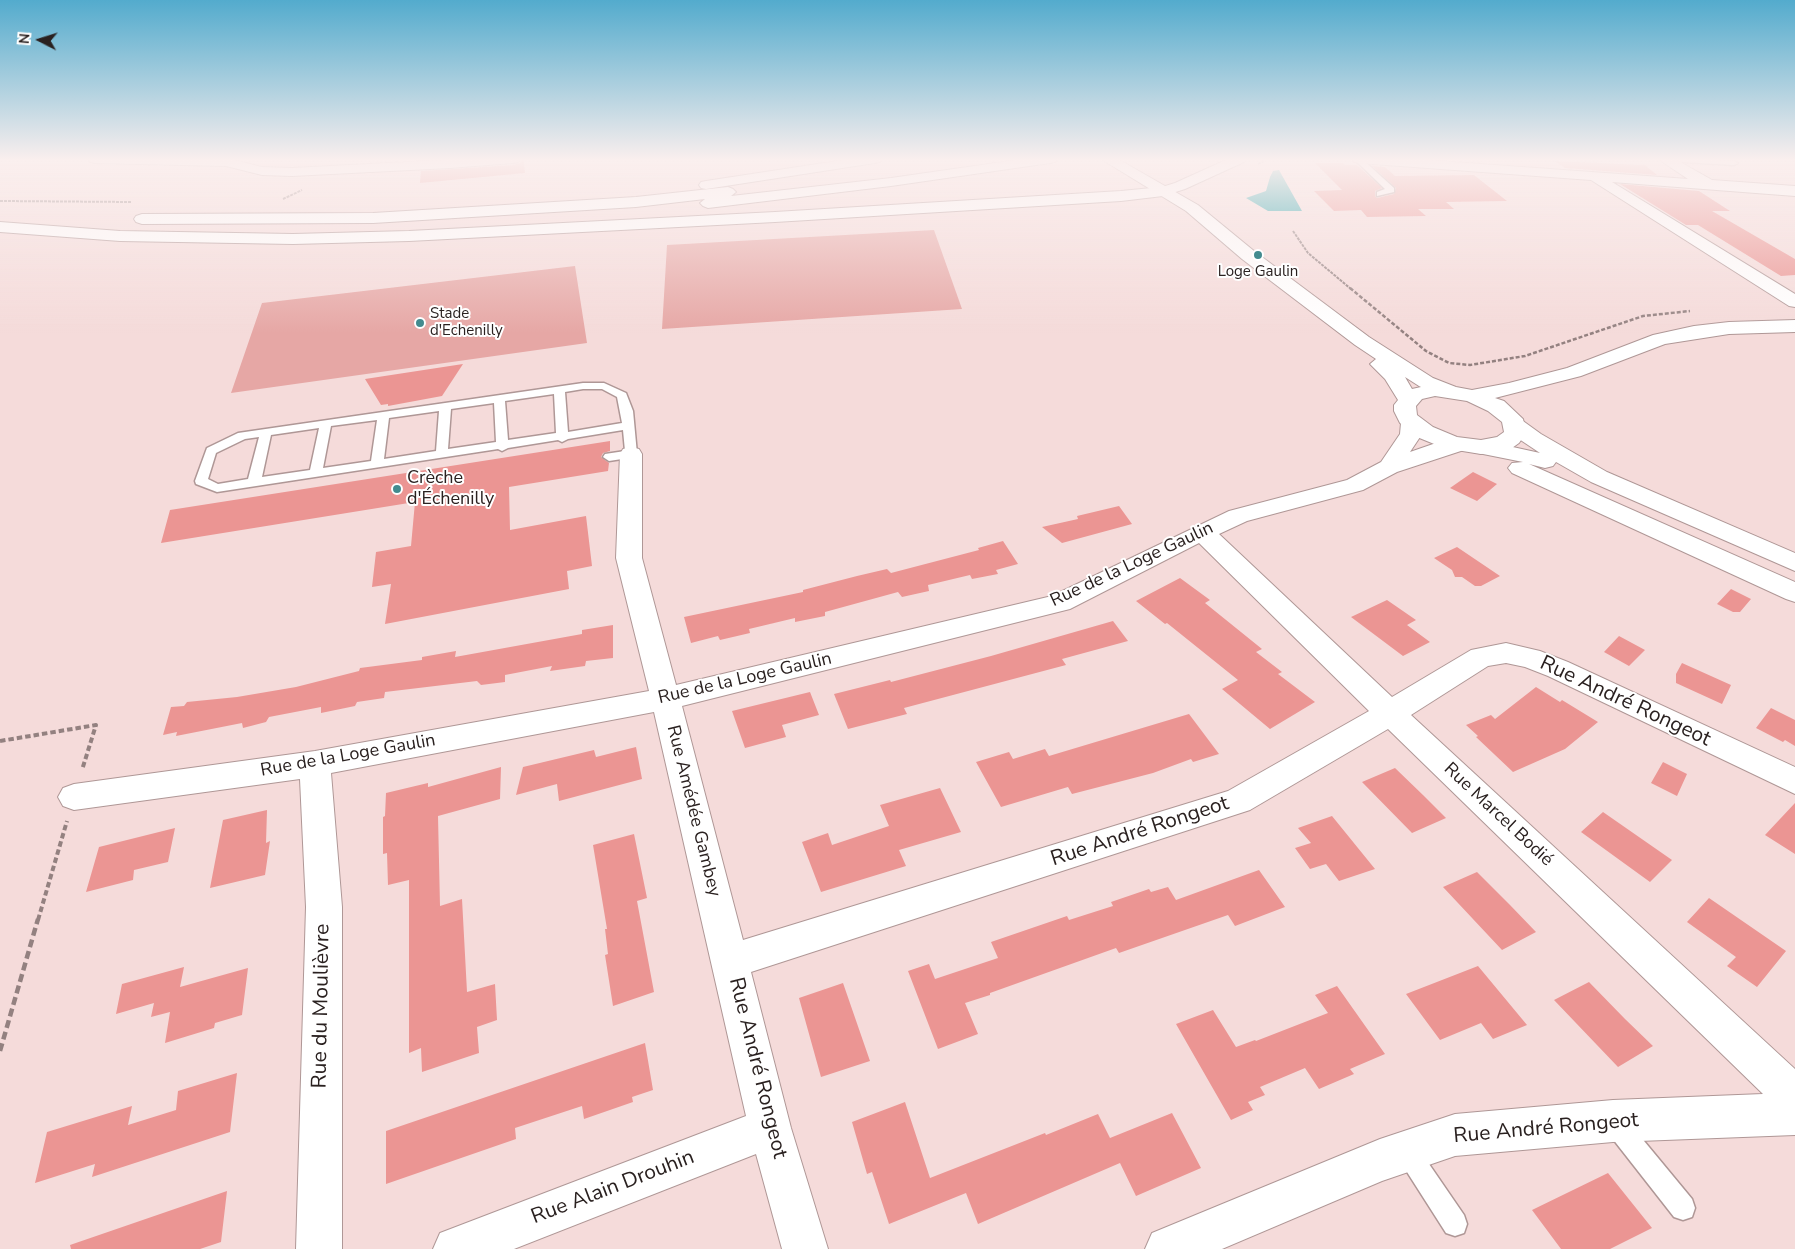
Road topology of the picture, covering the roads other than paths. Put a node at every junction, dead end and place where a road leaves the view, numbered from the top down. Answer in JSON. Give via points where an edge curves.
{"nodes":[{"id":1,"x":40,"y":217,"type":"edge"},
{"id":2,"x":384,"y":217,"type":"edge"},
{"id":3,"x":519,"y":217,"type":"edge"},
{"id":4,"x":769,"y":217,"type":"edge"},
{"id":5,"x":1187,"y":217,"type":"edge"},
{"id":6,"x":1203,"y":217,"type":"edge"},
{"id":7,"x":1659,"y":217,"type":"edge"},
{"id":8,"x":124,"y":218,"type":"dead end"},
{"id":9,"x":94,"y":219,"type":"dead end"},
{"id":10,"x":0,"y":227,"type":"edge"},
{"id":11,"x":1795,"y":302,"type":"edge"},
{"id":12,"x":1795,"y":326,"type":"edge"},
{"id":13,"x":1574,"y":372,"type":"junction"},
{"id":14,"x":559,"y":389,"type":"junction"},
{"id":15,"x":1448,"y":391,"type":"junction"},
{"id":16,"x":1472,"y":396,"type":"junction"},
{"id":17,"x":499,"y":398,"type":"junction"},
{"id":18,"x":1408,"y":399,"type":"junction"},
{"id":19,"x":445,"y":406,"type":"junction"},
{"id":20,"x":383,"y":415,"type":"junction"},
{"id":21,"x":1513,"y":422,"type":"junction"},
{"id":22,"x":326,"y":423,"type":"junction"},
{"id":23,"x":1412,"y":423,"type":"junction"},
{"id":24,"x":266,"y":432,"type":"junction"},
{"id":25,"x":562,"y":438,"type":"junction"},
{"id":26,"x":622,"y":446,"type":"junction"},
{"id":27,"x":1471,"y":446,"type":"junction"},
{"id":28,"x":502,"y":447,"type":"junction"},
{"id":29,"x":442,"y":455,"type":"junction"},
{"id":30,"x":378,"y":465,"type":"junction"},
{"id":31,"x":1389,"y":467,"type":"junction"},
{"id":32,"x":1520,"y":468,"type":"dead end"},
{"id":33,"x":316,"y":474,"type":"junction"},
{"id":34,"x":1599,"y":477,"type":"junction"},
{"id":35,"x":254,"y":483,"type":"junction"},
{"id":36,"x":1705,"y":523,"type":"junction"},
{"id":37,"x":1202,"y":532,"type":"junction"},
{"id":38,"x":1687,"y":544,"type":"junction"},
{"id":39,"x":1795,"y":563,"type":"edge"},
{"id":40,"x":1795,"y":593,"type":"edge"},
{"id":41,"x":666,"y":699,"type":"junction"},
{"id":42,"x":1390,"y":713,"type":"junction"},
{"id":43,"x":315,"y":764,"type":"junction"},
{"id":44,"x":1795,"y":780,"type":"edge"},
{"id":45,"x":74,"y":797,"type":"road end"},
{"id":46,"x":730,"y":961,"type":"junction"},
{"id":47,"x":1795,"y":1097,"type":"edge"},
{"id":48,"x":1795,"y":1114,"type":"edge"},
{"id":49,"x":1613,"y":1121,"type":"junction"},
{"id":50,"x":770,"y":1128,"type":"junction"},
{"id":51,"x":1407,"y":1152,"type":"junction"},
{"id":52,"x":1683,"y":1208,"type":"dead end"},
{"id":53,"x":1455,"y":1224,"type":"dead end"},
{"id":54,"x":319,"y":1249,"type":"edge"},
{"id":55,"x":456,"y":1249,"type":"edge"},
{"id":56,"x":805,"y":1249,"type":"edge"},
{"id":57,"x":1168,"y":1249,"type":"edge"}],
"edges":[{"from":1,"to":9,"type":"main road"},
{"from":2,"to":8,"type":"main road"},
{"from":3,"to":10,"type":"main road","via":[[220,229]]},
{"from":4,"to":10,"type":"main road","via":[[357,238],[120,236]]},
{"from":5,"to":18,"type":"main road","via":[[1378,362],[1393,376]]},
{"from":6,"to":15,"type":"main road","via":[[1362,341],[1426,382]]},
{"from":7,"to":11,"type":"main road"},
{"from":12,"to":13,"type":"main road","via":[[1694,332],[1660,339]]},
{"from":13,"to":16,"type":"main road"},
{"from":13,"to":21,"type":"main road","via":[[1516,406]]},
{"from":14,"to":17,"type":"lane"},
{"from":14,"to":25,"type":"lane"},
{"from":14,"to":26,"type":"lane","via":[[604,386],[622,395],[627,411]]},
{"from":15,"to":16,"type":"main road"},
{"from":15,"to":18,"type":"main road","via":[[1424,392]]},
{"from":16,"to":21,"type":"main road","via":[[1496,406]]},
{"from":17,"to":19,"type":"lane"},
{"from":17,"to":28,"type":"lane"},
{"from":18,"to":23,"type":"main road","via":[[1405,411]]},
{"from":19,"to":20,"type":"lane"},
{"from":19,"to":29,"type":"lane"},
{"from":20,"to":22,"type":"lane"},
{"from":20,"to":30,"type":"lane"},
{"from":21,"to":27,"type":"main road","name":"Rue de la Loge Gaulin","via":[[1515,433],[1511,438],[1493,446]]},
{"from":21,"to":34,"type":"main road","via":[[1533,439]]},
{"from":22,"to":24,"type":"lane"},
{"from":22,"to":33,"type":"lane"},
{"from":23,"to":27,"type":"main road","via":[[1438,438]]},
{"from":23,"to":31,"type":"main road","name":"Rue de la Loge Gaulin","via":[[1411,434]]},
{"from":24,"to":35,"type":"lane"},
{"from":24,"to":35,"type":"lane","via":[[242,436],[211,451],[201,481],[217,488]]},
{"from":25,"to":26,"type":"lane"},
{"from":25,"to":28,"type":"lane"},
{"from":26,"to":41,"type":"main road","name":"Rue Amédée Gambey","via":[[629,558]]},
{"from":27,"to":31,"type":"main road","name":"Rue de la Loge Gaulin","via":[[1444,448]]},
{"from":27,"to":34,"type":"main road","via":[[1517,453]]},
{"from":28,"to":29,"type":"lane"},
{"from":29,"to":30,"type":"lane"},
{"from":30,"to":33,"type":"lane"},
{"from":31,"to":37,"type":"main road","name":"Rue de la Loge Gaulin","via":[[1354,485],[1238,516]]},
{"from":32,"to":38,"type":"main road"},
{"from":33,"to":35,"type":"lane"},
{"from":34,"to":36,"type":"main road"},
{"from":36,"to":38,"type":"main road"},
{"from":36,"to":39,"type":"main road"},
{"from":37,"to":41,"type":"main road","name":"Rue de la Loge Gaulin","via":[[1060,603]]},
{"from":37,"to":42,"type":"main road","name":"Rue Marcel Bodié"},
{"from":38,"to":40,"type":"main road"},
{"from":41,"to":43,"type":"main road","name":"Rue de la Loge Gaulin"},
{"from":41,"to":46,"type":"main road","name":"Rue Amédée Gambey"},
{"from":42,"to":44,"type":"main road","name":"Rue André Rongeot","via":[[1481,657],[1506,654],[1530,658],[1558,669]]},
{"from":42,"to":46,"type":"main road","name":"Rue André Rongeot","via":[[1238,801]]},
{"from":42,"to":47,"type":"main road","name":"Rue Marcel Bodié"},
{"from":43,"to":45,"type":"main road","name":"Rue de la Loge Gaulin"},
{"from":43,"to":54,"type":"main road","name":"Rue du Moulièvre","via":[[324,907]]},
{"from":46,"to":50,"type":"main road","name":"Rue André Rongeot"},
{"from":48,"to":49,"type":"main road","name":"Rue André Rongeot"},
{"from":49,"to":51,"type":"main road","name":"Rue André Rongeot","via":[[1455,1135]]},
{"from":49,"to":52,"type":"lane"},
{"from":50,"to":55,"type":"main road","name":"Rue Alain Drouhin"},
{"from":50,"to":56,"type":"main road","name":"Rue André Rongeot"},
{"from":51,"to":53,"type":"lane"},
{"from":51,"to":57,"type":"main road","name":"Rue André Rongeot","via":[[1380,1160]]}]}
